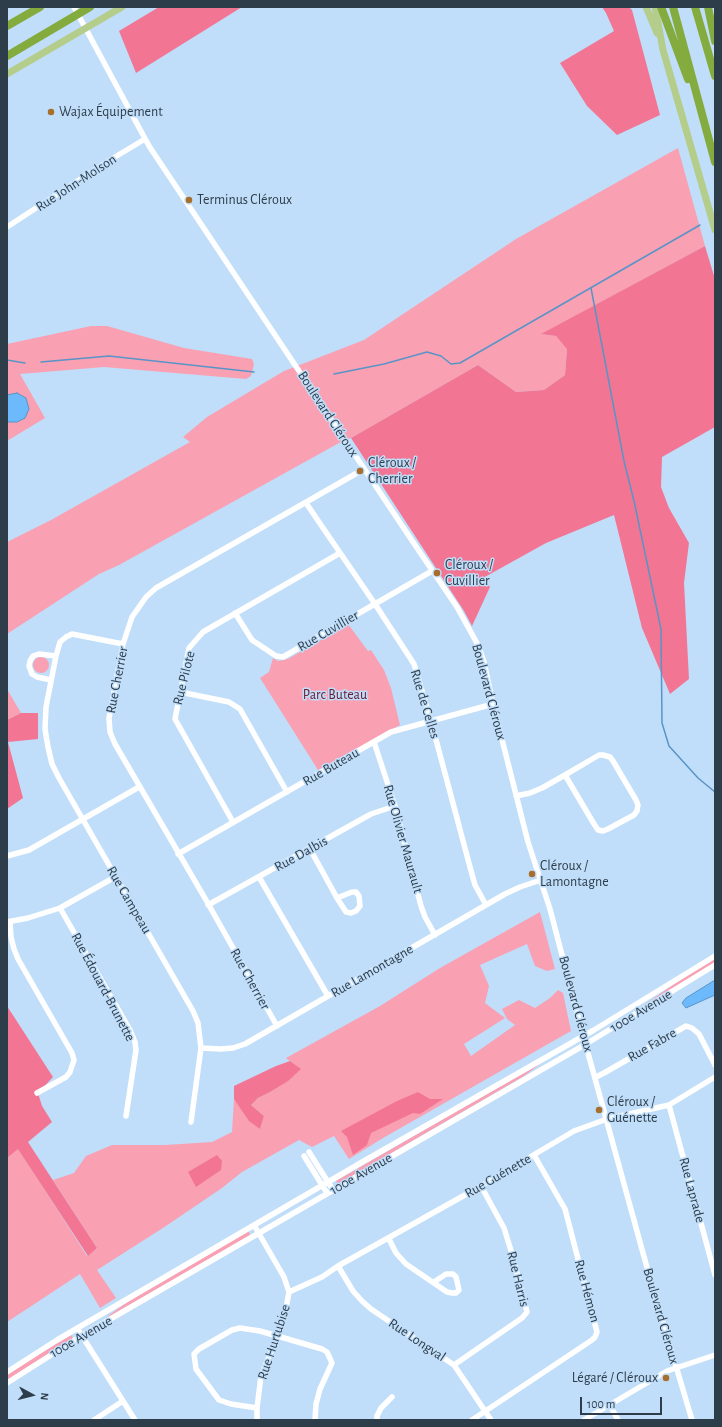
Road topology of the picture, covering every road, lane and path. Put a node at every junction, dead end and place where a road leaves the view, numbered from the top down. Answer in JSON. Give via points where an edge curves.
{"nodes":[{"id":1,"x":40,"y":7,"type":"edge"},
{"id":2,"x":74,"y":7,"type":"edge"},
{"id":3,"x":90,"y":7,"type":"edge"},
{"id":4,"x":122,"y":7,"type":"edge"},
{"id":5,"x":646,"y":7,"type":"edge"},
{"id":6,"x":655,"y":7,"type":"edge"},
{"id":7,"x":661,"y":7,"type":"edge"},
{"id":8,"x":673,"y":7,"type":"edge"},
{"id":9,"x":695,"y":7,"type":"edge"},
{"id":10,"x":708,"y":7,"type":"edge"},
{"id":11,"x":7,"y":26,"type":"edge"},
{"id":12,"x":715,"y":41,"type":"edge"},
{"id":13,"x":664,"y":50,"type":"junction"},
{"id":14,"x":7,"y":56,"type":"edge"},
{"id":15,"x":7,"y":74,"type":"edge"},
{"id":16,"x":715,"y":76,"type":"edge"},
{"id":17,"x":703,"y":121,"type":"junction"},
{"id":18,"x":145,"y":139,"type":"junction"},
{"id":19,"x":715,"y":162,"type":"edge"},
{"id":20,"x":7,"y":227,"type":"edge"},
{"id":21,"x":715,"y":230,"type":"edge"},
{"id":22,"x":364,"y":469,"type":"junction"},
{"id":23,"x":306,"y":503,"type":"junction"},
{"id":24,"x":340,"y":553,"type":"junction"},
{"id":25,"x":432,"y":571,"type":"junction"},
{"id":26,"x":375,"y":604,"type":"junction"},
{"id":27,"x":235,"y":613,"type":"junction"},
{"id":28,"x":123,"y":644,"type":"junction"},
{"id":29,"x":56,"y":656,"type":"junction"},
{"id":30,"x":51,"y":680,"type":"junction"},
{"id":31,"x":180,"y":692,"type":"junction"},
{"id":32,"x":493,"y":704,"type":"junction"},
{"id":33,"x":431,"y":721,"type":"junction"},
{"id":34,"x":374,"y":742,"type":"junction"},
{"id":35,"x":565,"y":775,"type":"junction"},
{"id":36,"x":139,"y":787,"type":"junction"},
{"id":37,"x":287,"y":792,"type":"junction"},
{"id":38,"x":516,"y":796,"type":"junction"},
{"id":39,"x":395,"y":806,"type":"junction"},
{"id":40,"x":83,"y":820,"type":"junction"},
{"id":41,"x":233,"y":822,"type":"junction"},
{"id":42,"x":310,"y":849,"type":"junction"},
{"id":43,"x":178,"y":854,"type":"junction"},
{"id":44,"x":7,"y":856,"type":"edge"},
{"id":45,"x":115,"y":877,"type":"junction"},
{"id":46,"x":260,"y":877,"type":"junction"},
{"id":47,"x":541,"y":880,"type":"junction"},
{"id":48,"x":337,"y":898,"type":"dead end"},
{"id":49,"x":208,"y":905,"type":"junction"},
{"id":50,"x":486,"y":905,"type":"junction"},
{"id":51,"x":60,"y":908,"type":"junction"},
{"id":52,"x":9,"y":922,"type":"edge"},
{"id":53,"x":435,"y":935,"type":"junction"},
{"id":54,"x":715,"y":956,"type":"edge"},
{"id":55,"x":715,"y":965,"type":"edge"},
{"id":56,"x":328,"y":996,"type":"junction"},
{"id":57,"x":277,"y":1026,"type":"junction"},
{"id":58,"x":584,"y":1035,"type":"junction"},
{"id":59,"x":586,"y":1044,"type":"junction"},
{"id":60,"x":200,"y":1048,"type":"junction"},
{"id":61,"x":715,"y":1065,"type":"edge"},
{"id":62,"x":596,"y":1077,"type":"junction"},
{"id":63,"x":715,"y":1077,"type":"edge"},
{"id":64,"x":38,"y":1093,"type":"dead end"},
{"id":65,"x":669,"y":1104,"type":"junction"},
{"id":66,"x":126,"y":1116,"type":"dead end"},
{"id":67,"x":607,"y":1119,"type":"junction"},
{"id":68,"x":191,"y":1122,"type":"dead end"},
{"id":69,"x":534,"y":1154,"type":"junction"},
{"id":70,"x":328,"y":1182,"type":"junction"},
{"id":71,"x":322,"y":1186,"type":"junction"},
{"id":72,"x":481,"y":1186,"type":"junction"},
{"id":73,"x":333,"y":1190,"type":"junction"},
{"id":74,"x":327,"y":1193,"type":"junction"},
{"id":75,"x":254,"y":1225,"type":"junction"},
{"id":76,"x":259,"y":1233,"type":"junction"},
{"id":77,"x":389,"y":1239,"type":"junction"},
{"id":78,"x":338,"y":1266,"type":"junction"},
{"id":79,"x":715,"y":1275,"type":"edge"},
{"id":80,"x":434,"y":1282,"type":"junction"},
{"id":81,"x":289,"y":1292,"type":"junction"},
{"id":82,"x":77,"y":1328,"type":"junction"},
{"id":83,"x":81,"y":1336,"type":"junction"},
{"id":84,"x":277,"y":1337,"type":"junction"},
{"id":85,"x":715,"y":1355,"type":"edge"},
{"id":86,"x":454,"y":1365,"type":"junction"},
{"id":87,"x":676,"y":1368,"type":"junction"},
{"id":88,"x":7,"y":1372,"type":"edge"},
{"id":89,"x":7,"y":1383,"type":"edge"},
{"id":90,"x":392,"y":1397,"type":"dead end"},
{"id":91,"x":123,"y":1401,"type":"junction"},
{"id":92,"x":610,"y":1405,"type":"junction"},
{"id":93,"x":257,"y":1408,"type":"junction"},
{"id":94,"x":485,"y":1411,"type":"junction"},
{"id":95,"x":94,"y":1420,"type":"edge"},
{"id":96,"x":135,"y":1420,"type":"edge"},
{"id":97,"x":257,"y":1420,"type":"edge"},
{"id":98,"x":315,"y":1420,"type":"edge"},
{"id":99,"x":377,"y":1420,"type":"edge"},
{"id":100,"x":472,"y":1420,"type":"edge"},
{"id":101,"x":491,"y":1420,"type":"edge"},
{"id":102,"x":584,"y":1420,"type":"edge"},
{"id":103,"x":618,"y":1420,"type":"edge"},
{"id":104,"x":692,"y":1420,"type":"edge"}],
"edges":[{"from":1,"to":11,"type":"highway"},
{"from":2,"to":18,"type":"street","name":"Boulevard Cléroux"},
{"from":3,"to":14,"type":"highway"},
{"from":4,"to":15,"type":"main road"},
{"from":5,"to":13,"type":"main road"},
{"from":6,"to":13,"type":"main road"},
{"from":7,"to":17,"type":"highway"},
{"from":8,"to":17,"type":"highway"},
{"from":9,"to":16,"type":"highway"},
{"from":10,"to":12,"type":"highway"},
{"from":13,"to":21,"type":"main road"},
{"from":17,"to":19,"type":"highway"},
{"from":18,"to":20,"type":"street","name":"Rue John-Molson"},
{"from":18,"to":22,"type":"street","name":"Boulevard Cléroux"},
{"from":22,"to":23,"type":"street","name":"Rue Cherrier"},
{"from":22,"to":25,"type":"street","name":"Boulevard Cléroux"},
{"from":23,"to":24,"type":"street","name":"Rue de Celles"},
{"from":23,"to":28,"type":"street","name":"Rue Cherrier","via":[[156,588],[132,617]]},
{"from":24,"to":26,"type":"street","name":"Rue de Celles"},
{"from":24,"to":27,"type":"street","name":"Rue Pilote"},
{"from":25,"to":26,"type":"street","name":"Rue Cuvillier"},
{"from":25,"to":32,"type":"street","name":"Boulevard Cléroux","via":[[458,607],[478,645]]},
{"from":26,"to":27,"type":"street","name":"Rue Cuvillier","via":[[280,657],[252,640]]},
{"from":26,"to":33,"type":"street","name":"Rue de Celles","via":[[414,664]]},
{"from":27,"to":31,"type":"street","name":"Rue Pilote","via":[[203,632],[189,648]]},
{"from":28,"to":29,"type":"street","name":"Rue Campeau","via":[[72,634],[60,642]]},
{"from":28,"to":36,"type":"street","name":"Rue Cherrier","via":[[109,718],[110,732]]},
{"from":29,"to":30,"type":"street","name":"Rue Campeau"},
{"from":29,"to":30,"type":"street","via":[[39,654],[33,656],[30,661],[32,674]]},
{"from":30,"to":40,"type":"street","name":"Rue Campeau","via":[[45,729],[48,747],[52,764]]},
{"from":31,"to":37,"type":"street","via":[[229,702],[240,709]]},
{"from":31,"to":41,"type":"street","name":"Rue Pilote","via":[[175,713],[177,724]]},
{"from":32,"to":33,"type":"street","name":"Rue Buteau"},
{"from":32,"to":38,"type":"street","name":"Boulevard Cléroux"},
{"from":33,"to":34,"type":"street","name":"Rue Buteau","via":[[399,729]]},
{"from":33,"to":50,"type":"street","name":"Rue de Celles","via":[[472,873]]},
{"from":34,"to":37,"type":"street","name":"Rue Buteau"},
{"from":34,"to":39,"type":"street","name":"Rue Olivier Maurault"},
{"from":35,"to":35,"type":"street","via":[[599,755],[610,757],[636,800],[637,811],[608,829],[598,830]]},
{"from":35,"to":38,"type":"street","via":[[536,791]]},
{"from":36,"to":40,"type":"street"},
{"from":36,"to":43,"type":"street","name":"Rue Cherrier"},
{"from":37,"to":41,"type":"street","name":"Rue Buteau"},
{"from":38,"to":47,"type":"street","name":"Boulevard Cléroux"},
{"from":39,"to":42,"type":"street","name":"Rue Dalbis","via":[[371,814]]},
{"from":39,"to":53,"type":"street","name":"Rue Olivier Maurault","via":[[421,906]]},
{"from":40,"to":44,"type":"street","via":[[30,850]]},
{"from":40,"to":45,"type":"street","name":"Rue Campeau"},
{"from":41,"to":43,"type":"street","name":"Rue Buteau"},
{"from":42,"to":46,"type":"street","name":"Rue Dalbis"},
{"from":42,"to":48,"type":"street"},
{"from":43,"to":49,"type":"street","name":"Rue Cherrier"},
{"from":45,"to":51,"type":"street"},
{"from":45,"to":60,"type":"street","name":"Rue Campeau","via":[[193,1011],[198,1023]]},
{"from":46,"to":49,"type":"street","name":"Rue Dalbis"},
{"from":46,"to":56,"type":"street"},
{"from":47,"to":50,"type":"street","name":"Rue Lamontagne","via":[[520,887]]},
{"from":47,"to":58,"type":"street","name":"Boulevard Cléroux"},
{"from":49,"to":57,"type":"street","name":"Rue Cherrier"},
{"from":50,"to":53,"type":"street","name":"Rue Lamontagne"},
{"from":51,"to":52,"type":"street"},
{"from":51,"to":66,"type":"street","name":"Rue Édouard-Brunette","via":[[135,1042]]},
{"from":52,"to":64,"type":"street","via":[[18,959],[74,1060],[66,1076]]},
{"from":53,"to":56,"type":"street","name":"Rue Lamontagne"},
{"from":54,"to":58,"type":"street","name":"100e Avenue"},
{"from":55,"to":59,"type":"street","name":"100e Avenue"},
{"from":56,"to":57,"type":"street","name":"Rue Lamontagne"},
{"from":57,"to":60,"type":"street","name":"Rue Lamontagne","via":[[245,1044],[221,1049]]},
{"from":58,"to":59,"type":"street","name":"Boulevard Cléroux"},
{"from":58,"to":70,"type":"street","name":"100e Avenue"},
{"from":59,"to":62,"type":"street","name":"Boulevard Cléroux"},
{"from":59,"to":73,"type":"street","name":"100e Avenue"},
{"from":60,"to":68,"type":"street","name":"Rue Campeau"},
{"from":61,"to":62,"type":"street","name":"Rue Fabre","via":[[699,1034],[686,1026]]},
{"from":62,"to":67,"type":"street","name":"Boulevard Cléroux"},
{"from":63,"to":65,"type":"street","name":"Rue Guénette"},
{"from":65,"to":67,"type":"street","name":"Rue Guénette"},
{"from":65,"to":79,"type":"street","name":"Rue Laprade"},
{"from":67,"to":69,"type":"street","name":"Rue Guénette","via":[[574,1131]]},
{"from":67,"to":87,"type":"street","name":"Boulevard Cléroux"},
{"from":69,"to":72,"type":"street","name":"Rue Guénette"},
{"from":69,"to":94,"type":"street","name":"Rue Hémon","via":[[565,1210],[597,1332],[592,1340]]},
{"from":70,"to":71,"type":"street","name":"100e Avenue"},
{"from":70,"to":71,"type":"street","via":[[307,1154]]},
{"from":70,"to":73,"type":"street"},
{"from":71,"to":74,"type":"street"},
{"from":71,"to":75,"type":"street","name":"100e Avenue"},
{"from":72,"to":77,"type":"street","name":"Rue Guénette"},
{"from":72,"to":86,"type":"street","name":"Rue Harris","via":[[504,1228],[527,1312]]},
{"from":73,"to":74,"type":"street","name":"100e Avenue"},
{"from":74,"to":76,"type":"street","name":"100e Avenue"},
{"from":75,"to":76,"type":"street","name":"Rue Hurtubise"},
{"from":75,"to":82,"type":"street","name":"100e Avenue"},
{"from":76,"to":81,"type":"street","name":"Rue Hurtubise","via":[[284,1277]]},
{"from":76,"to":83,"type":"street","name":"100e Avenue"},
{"from":77,"to":78,"type":"street","name":"Rue Guénette"},
{"from":77,"to":80,"type":"street","via":[[401,1260]]},
{"from":78,"to":81,"type":"street","name":"Rue Guénette"},
{"from":78,"to":86,"type":"street","name":"Rue Longval","via":[[362,1302]]},
{"from":80,"to":80,"type":"street","via":[[452,1293],[459,1290],[453,1274],[446,1274]]},
{"from":81,"to":84,"type":"street","name":"Rue Hurtubise"},
{"from":82,"to":83,"type":"street"},
{"from":82,"to":88,"type":"street","name":"100e Avenue"},
{"from":83,"to":89,"type":"street","name":"100e Avenue"},
{"from":83,"to":91,"type":"street"},
{"from":84,"to":93,"type":"street","name":"Rue Hurtubise","via":[[261,1376]]},
{"from":84,"to":93,"type":"street","via":[[240,1328],[205,1345],[194,1354],[196,1370],[219,1400]]},
{"from":84,"to":98,"type":"street","via":[[322,1349],[330,1357],[332,1363],[320,1389]]},
{"from":85,"to":87,"type":"street"},
{"from":86,"to":94,"type":"street","name":"Rue Longval"},
{"from":87,"to":92,"type":"street"},
{"from":87,"to":104,"type":"street","name":"Boulevard Cléroux"},
{"from":90,"to":99,"type":"street","via":[[381,1408]]},
{"from":91,"to":95,"type":"street"},
{"from":91,"to":96,"type":"street"},
{"from":92,"to":102,"type":"street"},
{"from":92,"to":103,"type":"street"},
{"from":93,"to":97,"type":"street","name":"Rue Hurtubise"},
{"from":94,"to":100,"type":"street","name":"Rue Hémon"},
{"from":94,"to":101,"type":"street","name":"Rue Longval"}]}
